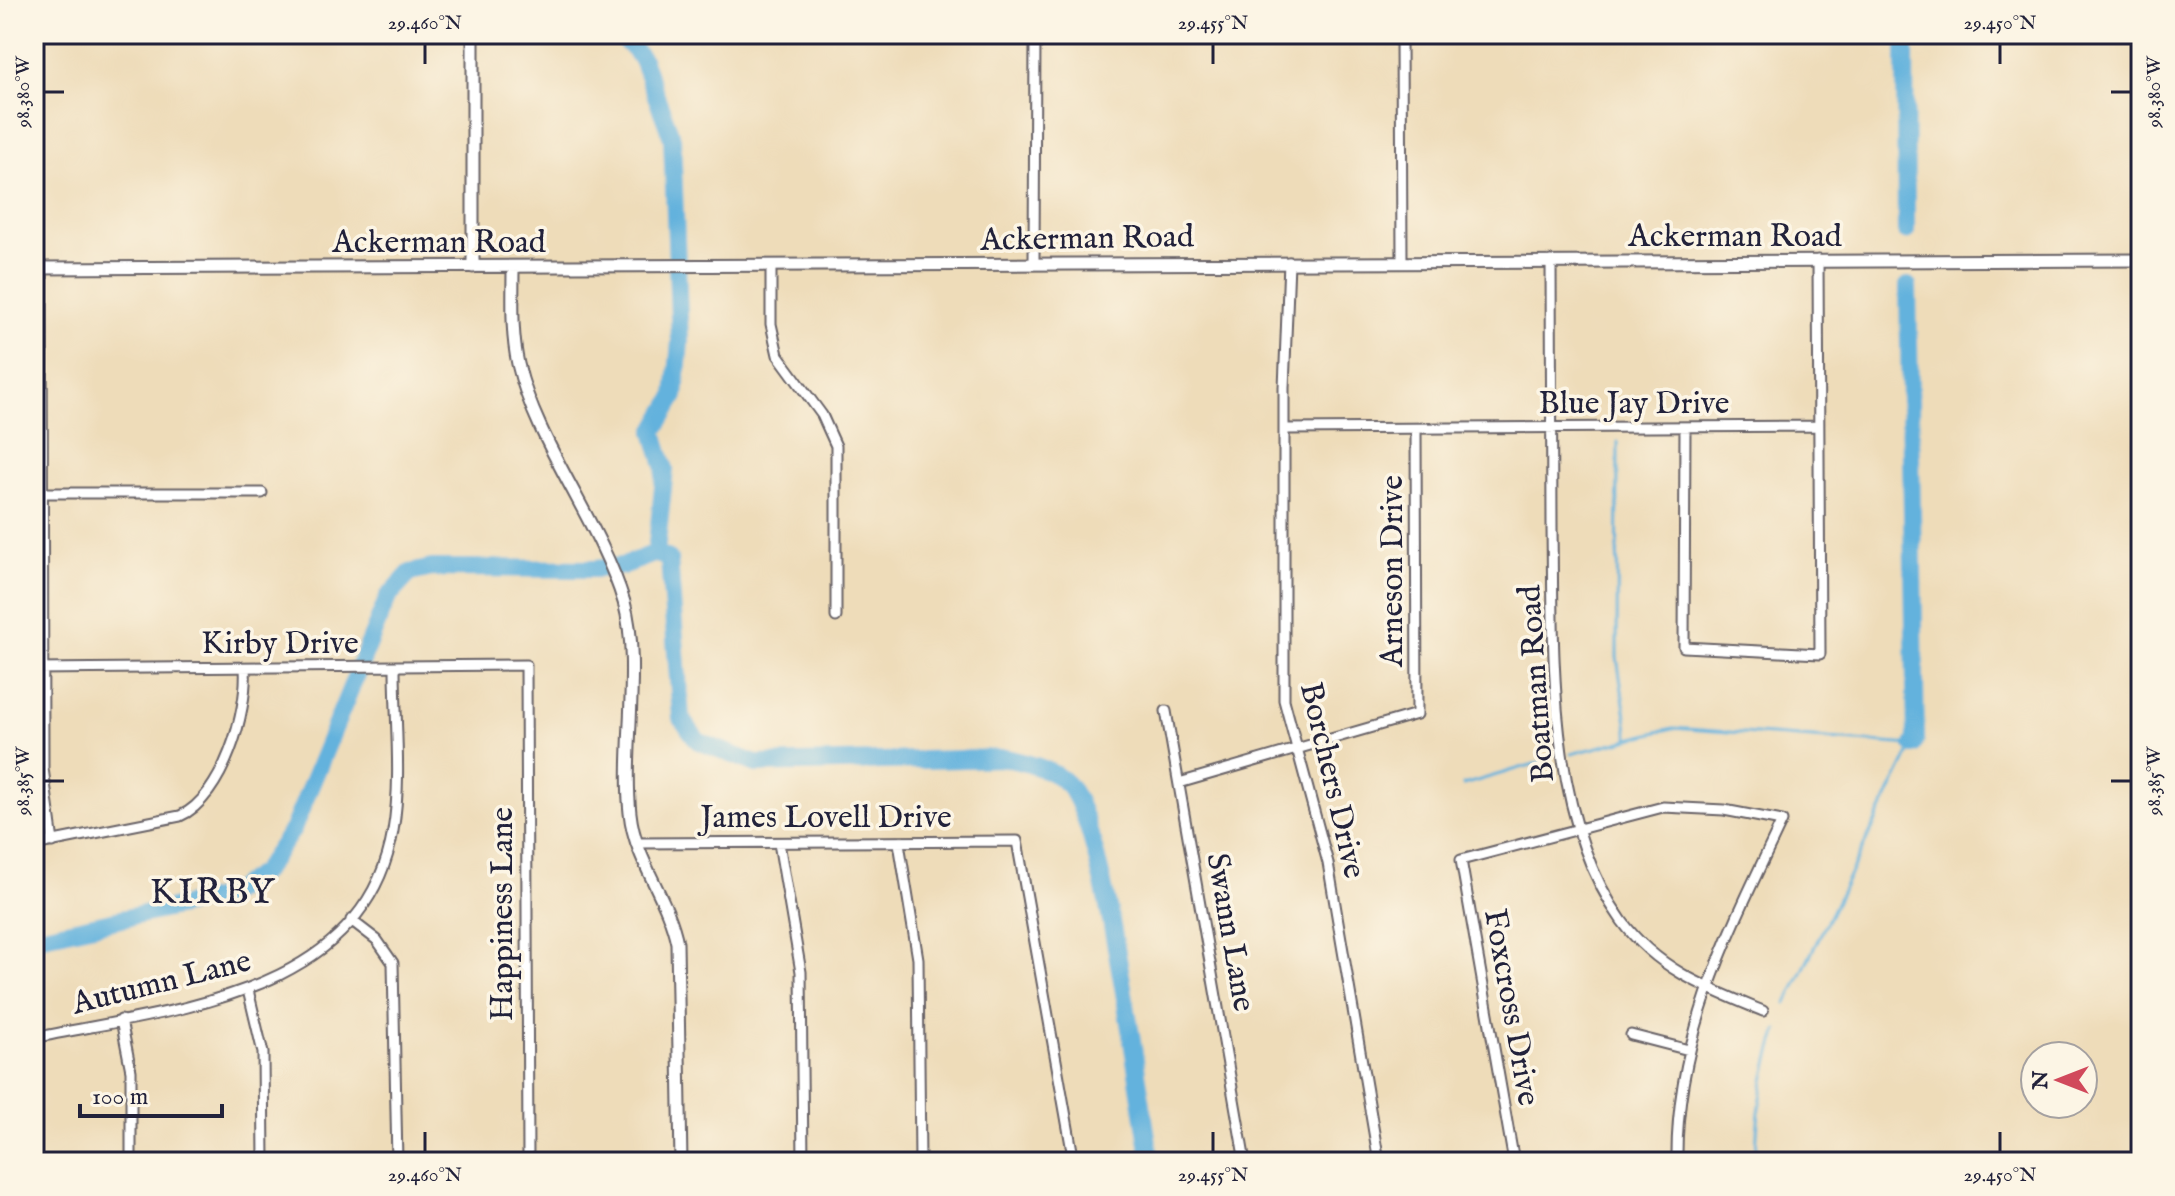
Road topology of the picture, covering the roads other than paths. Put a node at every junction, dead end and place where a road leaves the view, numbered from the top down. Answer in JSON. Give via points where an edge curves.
{"nodes":[{"id":1,"x":473,"y":34,"type":"edge"},
{"id":2,"x":1035,"y":34,"type":"edge"},
{"id":3,"x":1401,"y":34,"type":"edge"},
{"id":4,"x":1818,"y":260,"type":"junction"},
{"id":5,"x":2141,"y":260,"type":"edge"},
{"id":6,"x":1551,"y":261,"type":"junction"},
{"id":7,"x":1289,"y":262,"type":"junction"},
{"id":8,"x":1402,"y":262,"type":"junction"},
{"id":9,"x":1034,"y":264,"type":"junction"},
{"id":10,"x":771,"y":265,"type":"junction"},
{"id":11,"x":473,"y":267,"type":"junction"},
{"id":12,"x":513,"y":267,"type":"junction"},
{"id":13,"x":38,"y":268,"type":"edge"},
{"id":14,"x":1818,"y":426,"type":"junction"},
{"id":15,"x":1685,"y":427,"type":"junction"},
{"id":16,"x":1552,"y":428,"type":"junction"},
{"id":17,"x":1284,"y":429,"type":"junction"},
{"id":18,"x":1416,"y":429,"type":"junction"},
{"id":19,"x":37,"y":493,"type":"edge"},
{"id":20,"x":262,"y":493,"type":"dead end"},
{"id":21,"x":836,"y":617,"type":"dead end"},
{"id":22,"x":526,"y":665,"type":"joint"},
{"id":23,"x":391,"y":667,"type":"junction"},
{"id":24,"x":245,"y":668,"type":"junction"},
{"id":25,"x":38,"y":669,"type":"edge"},
{"id":26,"x":1166,"y":711,"type":"dead end"},
{"id":27,"x":1298,"y":748,"type":"junction"},
{"id":28,"x":1179,"y":783,"type":"junction"},
{"id":29,"x":1580,"y":829,"type":"junction"},
{"id":30,"x":53,"y":842,"type":"junction"},
{"id":31,"x":636,"y":843,"type":"junction"},
{"id":32,"x":779,"y":843,"type":"junction"},
{"id":33,"x":899,"y":843,"type":"junction"},
{"id":34,"x":34,"y":845,"type":"edge"},
{"id":35,"x":351,"y":920,"type":"junction"},
{"id":36,"x":1706,"y":988,"type":"junction"},
{"id":37,"x":248,"y":990,"type":"junction"},
{"id":38,"x":1763,"y":1011,"type":"dead end"},
{"id":39,"x":121,"y":1020,"type":"junction"},
{"id":40,"x":1631,"y":1035,"type":"dead end"},
{"id":41,"x":34,"y":1038,"type":"edge"},
{"id":42,"x":1689,"y":1050,"type":"junction"},
{"id":43,"x":131,"y":1162,"type":"edge"},
{"id":44,"x":264,"y":1162,"type":"edge"},
{"id":45,"x":397,"y":1162,"type":"edge"},
{"id":46,"x":528,"y":1162,"type":"edge"},
{"id":47,"x":681,"y":1162,"type":"edge"},
{"id":48,"x":803,"y":1162,"type":"edge"},
{"id":49,"x":920,"y":1162,"type":"edge"},
{"id":50,"x":1074,"y":1162,"type":"edge"},
{"id":51,"x":1245,"y":1162,"type":"edge"},
{"id":52,"x":1379,"y":1162,"type":"edge"},
{"id":53,"x":1514,"y":1162,"type":"edge"},
{"id":54,"x":1677,"y":1162,"type":"edge"}],
"edges":[{"from":1,"to":11,"type":"street"},
{"from":2,"to":9,"type":"street"},
{"from":3,"to":8,"type":"street"},
{"from":4,"to":5,"type":"street","name":"Ackerman Road"},
{"from":4,"to":6,"type":"street","name":"Ackerman Road"},
{"from":4,"to":14,"type":"street"},
{"from":6,"to":8,"type":"street","name":"Ackerman Road"},
{"from":6,"to":16,"type":"street","name":"Boatman Road"},
{"from":7,"to":8,"type":"street","name":"Ackerman Road"},
{"from":7,"to":9,"type":"street","name":"Ackerman Road"},
{"from":7,"to":17,"type":"street","name":"Borchers Drive"},
{"from":9,"to":10,"type":"street","name":"Ackerman Road"},
{"from":10,"to":12,"type":"street","name":"Ackerman Road"},
{"from":10,"to":21,"type":"street","via":[[771,324],[778,355],[822,415],[836,446]]},
{"from":11,"to":12,"type":"street","name":"Ackerman Road"},
{"from":11,"to":13,"type":"street","name":"Ackerman Road"},
{"from":12,"to":31,"type":"street","via":[[515,347],[523,383],[600,544],[630,630],[628,791]]},
{"from":13,"to":19,"type":"street"},
{"from":14,"to":15,"type":"street","name":"Blue Jay Drive"},
{"from":14,"to":15,"type":"street","via":[[1820,654],[1684,647]]},
{"from":15,"to":16,"type":"street","name":"Blue Jay Drive"},
{"from":16,"to":18,"type":"street","name":"Blue Jay Drive"},
{"from":16,"to":29,"type":"street","name":"Boatman Road","via":[[1556,682],[1565,783]]},
{"from":17,"to":18,"type":"street","name":"Blue Jay Drive"},
{"from":17,"to":27,"type":"street","name":"Borchers Drive","via":[[1284,700]]},
{"from":18,"to":27,"type":"street","name":"Arneson Drive","via":[[1417,714]]},
{"from":19,"to":20,"type":"street"},
{"from":19,"to":25,"type":"street"},
{"from":22,"to":23,"type":"street","name":"Kirby Drive"},
{"from":22,"to":46,"type":"street","name":"Happiness Lane"},
{"from":23,"to":24,"type":"street","name":"Kirby Drive"},
{"from":23,"to":35,"type":"street","name":"Autumn Lane","via":[[393,834],[381,871]]},
{"from":24,"to":25,"type":"street","name":"Kirby Drive"},
{"from":24,"to":30,"type":"street","via":[[245,702],[233,740],[208,795],[194,810]]},
{"from":25,"to":30,"type":"street","via":[[44,789]]},
{"from":26,"to":28,"type":"street","name":"Swann Lane"},
{"from":27,"to":28,"type":"street"},
{"from":27,"to":52,"type":"street","name":"Borchers Drive","via":[[1328,863]]},
{"from":28,"to":51,"type":"street","name":"Swann Lane"},
{"from":29,"to":36,"type":"street","name":"Boatman Road","via":[[1623,923],[1665,965]]},
{"from":29,"to":36,"type":"street","via":[[1663,807],[1724,810],[1782,821]]},
{"from":29,"to":53,"type":"street","name":"Foxcross Drive","via":[[1461,860]]},
{"from":30,"to":34,"type":"street"},
{"from":31,"to":32,"type":"street","name":"James Lovell Drive"},
{"from":31,"to":47,"type":"street","via":[[669,911],[677,943]]},
{"from":32,"to":33,"type":"street","name":"James Lovell Drive"},
{"from":32,"to":48,"type":"street","via":[[801,972]]},
{"from":33,"to":49,"type":"street","via":[[918,959]]},
{"from":33,"to":50,"type":"street","name":"James Lovell Drive","via":[[1017,841]]},
{"from":35,"to":37,"type":"street","name":"Autumn Lane","via":[[312,958]]},
{"from":35,"to":45,"type":"street","via":[[377,940],[393,963]]},
{"from":36,"to":38,"type":"street","name":"Boatman Road"},
{"from":36,"to":42,"type":"street"},
{"from":37,"to":39,"type":"street","name":"Autumn Lane"},
{"from":37,"to":44,"type":"street","via":[[263,1053]]},
{"from":39,"to":41,"type":"street","name":"Autumn Lane"},
{"from":39,"to":43,"type":"street","via":[[131,1071]]},
{"from":40,"to":42,"type":"street"},
{"from":42,"to":54,"type":"street","via":[[1680,1096]]}]}
